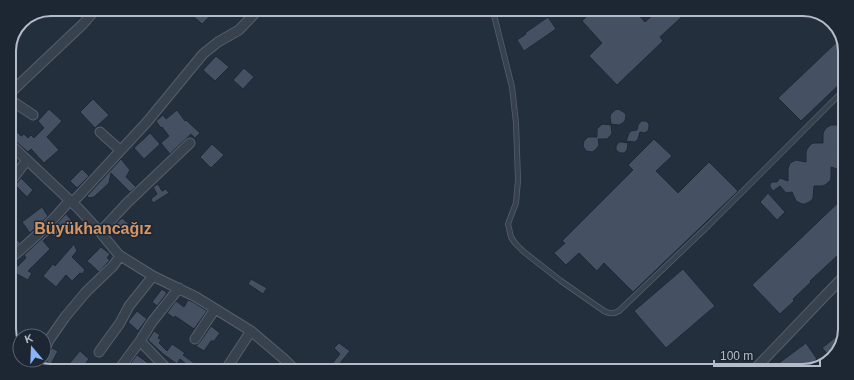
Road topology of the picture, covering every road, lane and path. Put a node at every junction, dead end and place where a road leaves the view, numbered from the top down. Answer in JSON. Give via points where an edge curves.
{"nodes":[{"id":1,"x":89,"y":16,"type":"edge"},
{"id":2,"x":252,"y":16,"type":"edge"},
{"id":3,"x":494,"y":16,"type":"edge"},
{"id":4,"x":16,"y":87,"type":"edge"},
{"id":5,"x":838,"y":96,"type":"edge"},
{"id":6,"x":16,"y":104,"type":"edge"},
{"id":7,"x":33,"y":115,"type":"dead end"},
{"id":8,"x":100,"y":132,"type":"dead end"},
{"id":9,"x":190,"y":143,"type":"dead end"},
{"id":10,"x":16,"y":150,"type":"edge"},
{"id":11,"x":120,"y":150,"type":"junction"},
{"id":12,"x":27,"y":160,"type":"junction"},
{"id":13,"x":16,"y":174,"type":"edge"},
{"id":14,"x":71,"y":201,"type":"junction"},
{"id":15,"x":100,"y":232,"type":"junction"},
{"id":16,"x":16,"y":254,"type":"edge"},
{"id":17,"x":120,"y":256,"type":"junction"},
{"id":18,"x":153,"y":276,"type":"junction"},
{"id":19,"x":838,"y":282,"type":"edge"},
{"id":20,"x":179,"y":288,"type":"junction"},
{"id":21,"x":215,"y":309,"type":"junction"},
{"id":22,"x":251,"y":331,"type":"junction"},
{"id":23,"x":52,"y":336,"type":"edge"},
{"id":24,"x":195,"y":339,"type":"dead end"},
{"id":25,"x":140,"y":341,"type":"junction"},
{"id":26,"x":99,"y":352,"type":"dead end"},
{"id":27,"x":123,"y":364,"type":"edge"},
{"id":28,"x":162,"y":364,"type":"edge"},
{"id":29,"x":229,"y":364,"type":"edge"},
{"id":30,"x":287,"y":364,"type":"edge"},
{"id":31,"x":760,"y":364,"type":"edge"}],
"edges":[{"from":1,"to":4,"type":"street"},
{"from":2,"to":11,"type":"street","via":[[239,30],[203,54],[147,122]]},
{"from":3,"to":5,"type":"lane","via":[[512,87],[516,123],[518,180],[516,203],[508,224],[511,237],[530,257],[609,313],[619,311],[710,225]]},
{"from":6,"to":7,"type":"street"},
{"from":8,"to":11,"type":"street"},
{"from":9,"to":15,"type":"street"},
{"from":10,"to":12,"type":"street"},
{"from":11,"to":14,"type":"street"},
{"from":12,"to":13,"type":"street"},
{"from":12,"to":14,"type":"street"},
{"from":14,"to":15,"type":"street"},
{"from":14,"to":16,"type":"street","via":[[42,232]]},
{"from":15,"to":17,"type":"street"},
{"from":17,"to":18,"type":"street"},
{"from":17,"to":23,"type":"street","via":[[86,292]]},
{"from":18,"to":20,"type":"street"},
{"from":18,"to":26,"type":"street","via":[[129,306]]},
{"from":19,"to":31,"type":"street"},
{"from":20,"to":21,"type":"street"},
{"from":20,"to":25,"type":"street"},
{"from":21,"to":22,"type":"street"},
{"from":21,"to":24,"type":"street"},
{"from":22,"to":29,"type":"street"},
{"from":22,"to":30,"type":"street"},
{"from":25,"to":27,"type":"street"},
{"from":25,"to":28,"type":"street"}]}
